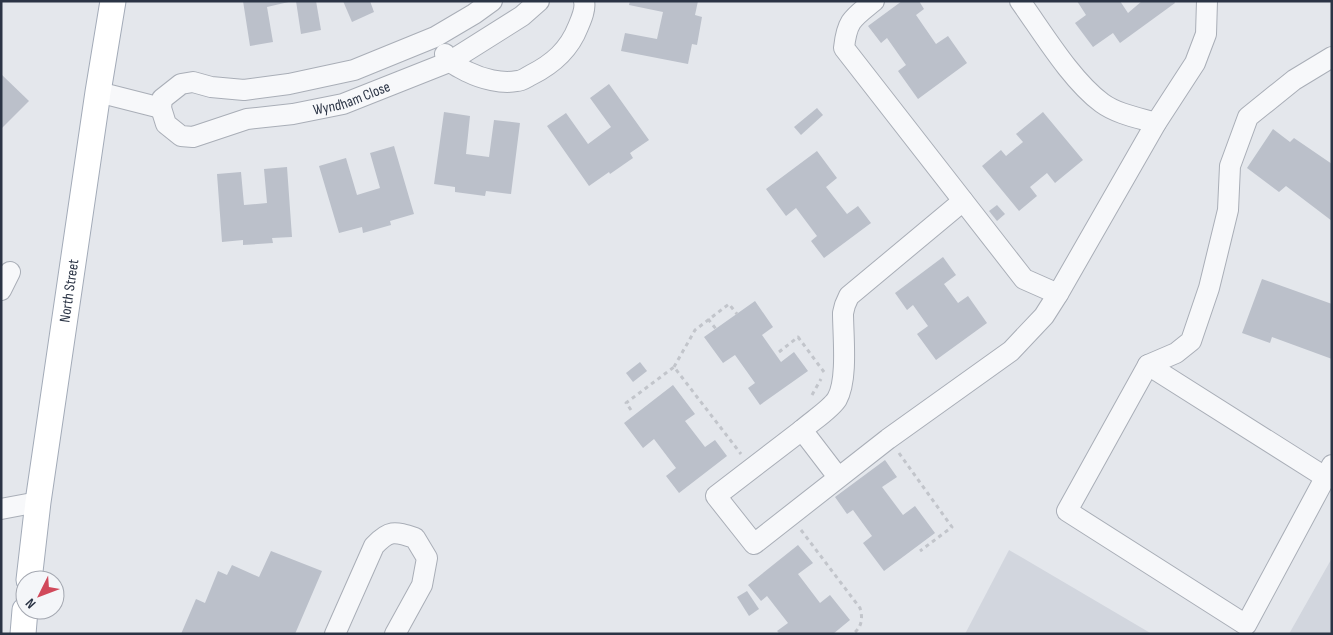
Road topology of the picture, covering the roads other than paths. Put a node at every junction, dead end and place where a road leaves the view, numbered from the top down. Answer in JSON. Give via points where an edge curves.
{"nodes":[{"id":1,"x":492,"y":1,"type":"edge"},
{"id":2,"x":539,"y":1,"type":"edge"},
{"id":3,"x":584,"y":1,"type":"edge"},
{"id":4,"x":874,"y":1,"type":"edge"},
{"id":5,"x":1020,"y":1,"type":"edge"},
{"id":6,"x":1207,"y":1,"type":"edge"},
{"id":7,"x":108,"y":3,"type":"edge"},
{"id":8,"x":435,"y":36,"type":"junction"},
{"id":9,"x":1332,"y":57,"type":"edge"},
{"id":10,"x":449,"y":62,"type":"junction"},
{"id":11,"x":244,"y":90,"type":"junction"},
{"id":12,"x":98,"y":92,"type":"junction"},
{"id":13,"x":161,"y":108,"type":"junction"},
{"id":14,"x":247,"y":119,"type":"junction"},
{"id":15,"x":1156,"y":124,"type":"junction"},
{"id":16,"x":963,"y":201,"type":"junction"},
{"id":17,"x":10,"y":272,"type":"dead end"},
{"id":18,"x":1,"y":290,"type":"edge"},
{"id":19,"x":1058,"y":294,"type":"junction"},
{"id":20,"x":1148,"y":365,"type":"junction"},
{"id":21,"x":802,"y":430,"type":"junction"},
{"id":22,"x":1329,"y":471,"type":"edge"},
{"id":23,"x":838,"y":477,"type":"junction"},
{"id":24,"x":38,"y":502,"type":"junction"},
{"id":25,"x":1,"y":509,"type":"edge"},
{"id":26,"x":30,"y":570,"type":"edge"},
{"id":27,"x":24,"y":620,"type":"edge"},
{"id":28,"x":22,"y":634,"type":"edge"},
{"id":29,"x":335,"y":634,"type":"edge"},
{"id":30,"x":396,"y":634,"type":"edge"}],
"edges":[{"from":1,"to":8,"type":"street","name":"Wyndham Close"},
{"from":2,"to":10,"type":"street","name":"Wyndham Close","via":[[522,16]]},
{"from":3,"to":10,"type":"street","via":[[574,39],[564,52],[549,65],[518,82],[477,76]]},
{"from":4,"to":16,"type":"street","via":[[854,18],[846,30],[844,48]]},
{"from":5,"to":15,"type":"street","via":[[1080,83],[1103,104]]},
{"from":6,"to":15,"type":"street","via":[[1206,34],[1195,63]]},
{"from":7,"to":12,"type":"main road","name":"North Street"},
{"from":8,"to":10,"type":"street"},
{"from":8,"to":11,"type":"street","name":"Wyndham Close","via":[[354,70]]},
{"from":9,"to":20,"type":"street","via":[[1294,80],[1248,117],[1230,166],[1228,210],[1210,288],[1191,341],[1176,353]]},
{"from":10,"to":14,"type":"street","name":"Wyndham Close","via":[[343,104]]},
{"from":11,"to":13,"type":"street","name":"Wyndham Close","via":[[192,82],[181,84],[162,99]]},
{"from":11,"to":14,"type":"street"},
{"from":12,"to":13,"type":"street"},
{"from":12,"to":24,"type":"main road","name":"North Street"},
{"from":13,"to":14,"type":"street","name":"Wyndham Close","via":[[166,124],[181,136],[193,137]]},
{"from":15,"to":19,"type":"street"},
{"from":16,"to":19,"type":"street","via":[[1024,279]]},
{"from":16,"to":21,"type":"street","via":[[850,296],[843,313],[840,392],[836,400]]},
{"from":17,"to":18,"type":"street"},
{"from":19,"to":23,"type":"street","via":[[1044,316],[1011,351]]},
{"from":20,"to":22,"type":"street"},
{"from":20,"to":22,"type":"street","via":[[1067,511],[1246,625]]},
{"from":21,"to":23,"type":"street"},
{"from":21,"to":23,"type":"street","via":[[716,496],[754,544]]},
{"from":24,"to":25,"type":"street"},
{"from":24,"to":26,"type":"main road","name":"North Street"},
{"from":27,"to":28,"type":"main road"},
{"from":29,"to":30,"type":"street","via":[[374,546],[384,535],[397,532],[415,538],[427,558],[422,585]]}]}
